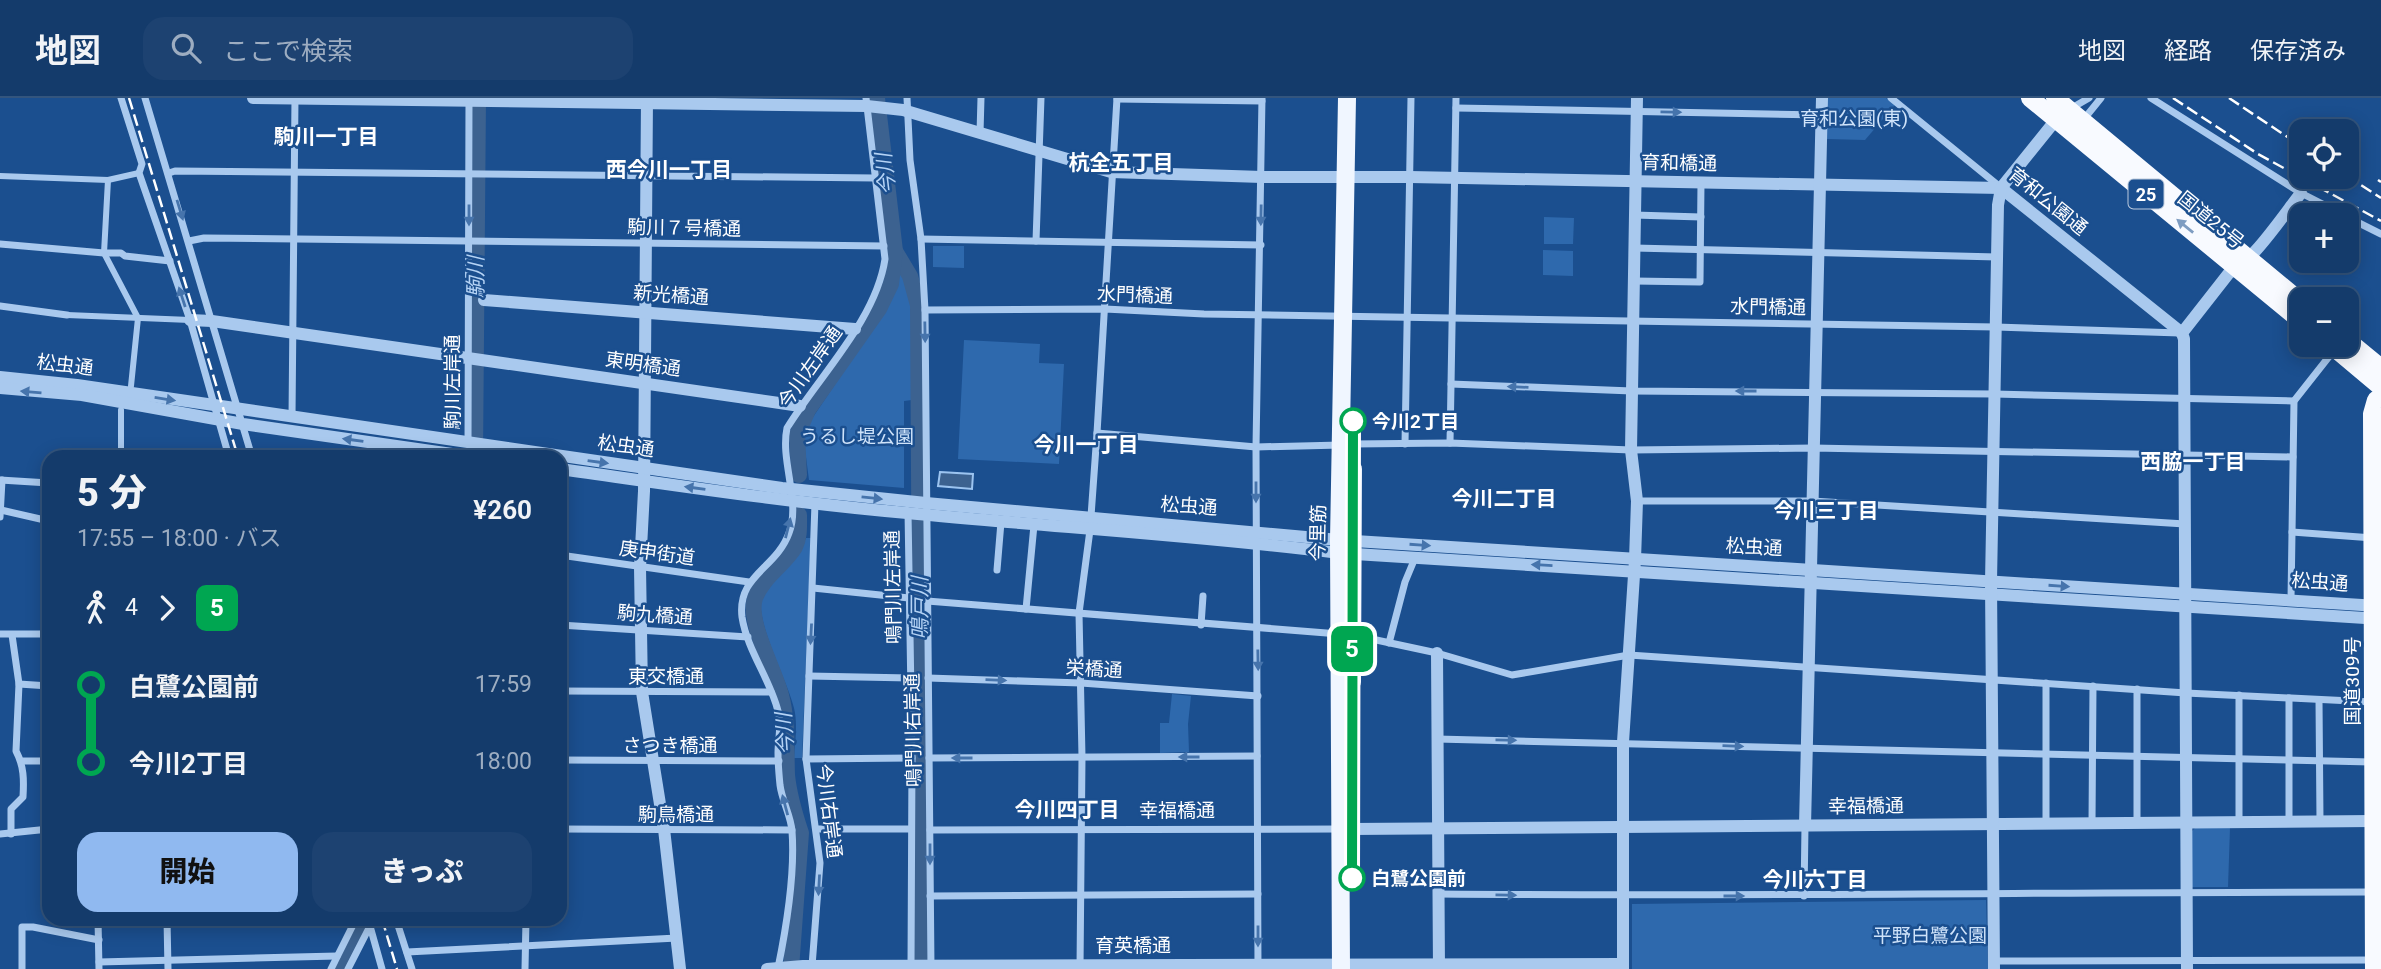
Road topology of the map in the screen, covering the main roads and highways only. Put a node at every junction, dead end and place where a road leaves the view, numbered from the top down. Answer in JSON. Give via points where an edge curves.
{"nodes":[{"id":1,"x":1347,"y":98,"type":"edge"},
{"id":2,"x":1358,"y":98,"type":"edge"},
{"id":3,"x":2029,"y":98,"type":"edge"},
{"id":4,"x":2065,"y":106,"type":"edge"},
{"id":5,"x":1351,"y":177,"type":"junction"},
{"id":6,"x":2243,"y":263,"type":"junction"},
{"id":7,"x":2289,"y":294,"type":"edge"},
{"id":8,"x":2289,"y":309,"type":"edge"},
{"id":9,"x":2359,"y":356,"type":"edge"},
{"id":10,"x":2351,"y":357,"type":"edge"},
{"id":11,"x":2381,"y":368,"type":"edge"},
{"id":12,"x":2381,"y":387,"type":"edge"},
{"id":13,"x":2381,"y":397,"type":"edge"},
{"id":14,"x":2377,"y":538,"type":"edge"},
{"id":15,"x":2377,"y":612,"type":"edge"},
{"id":16,"x":2377,"y":703,"type":"edge"},
{"id":17,"x":2377,"y":762,"type":"edge"},
{"id":18,"x":2377,"y":821,"type":"edge"},
{"id":19,"x":2377,"y":892,"type":"edge"},
{"id":20,"x":2374,"y":965,"type":"edge"},
{"id":21,"x":1346,"y":967,"type":"edge"}],
"edges":[{"from":1,"to":5,"type":"main road","name":"今里筋"},
{"from":2,"to":5,"type":"main road","name":"今里筋"},
{"from":3,"to":4,"type":"highway","name":"国道25号","number":"25"},
{"from":4,"to":6,"type":"highway","name":"国道25号","number":"25"},
{"from":6,"to":4,"type":"highway","name":"国道25号","number":"25","one_way":true},
{"from":5,"to":21,"type":"main road","name":"今里筋","via":[[1345,547]]},
{"from":6,"to":7,"type":"highway","name":"国道25号","number":"25"},
{"from":6,"to":8,"type":"highway","name":"国道25号","number":"25"},
{"from":9,"to":11,"type":"highway"},
{"from":10,"to":12,"type":"highway"},
{"from":13,"to":14,"type":"highway","name":"国道309号","via":[[2372,414]]},
{"from":14,"to":15,"type":"highway","name":"国道309号"},
{"from":15,"to":16,"type":"highway","name":"国道309号"},
{"from":16,"to":17,"type":"highway","name":"国道309号"},
{"from":17,"to":18,"type":"highway","name":"国道309号"},
{"from":18,"to":19,"type":"highway","name":"国道309号"},
{"from":19,"to":20,"type":"highway","name":"国道309号"}]}
